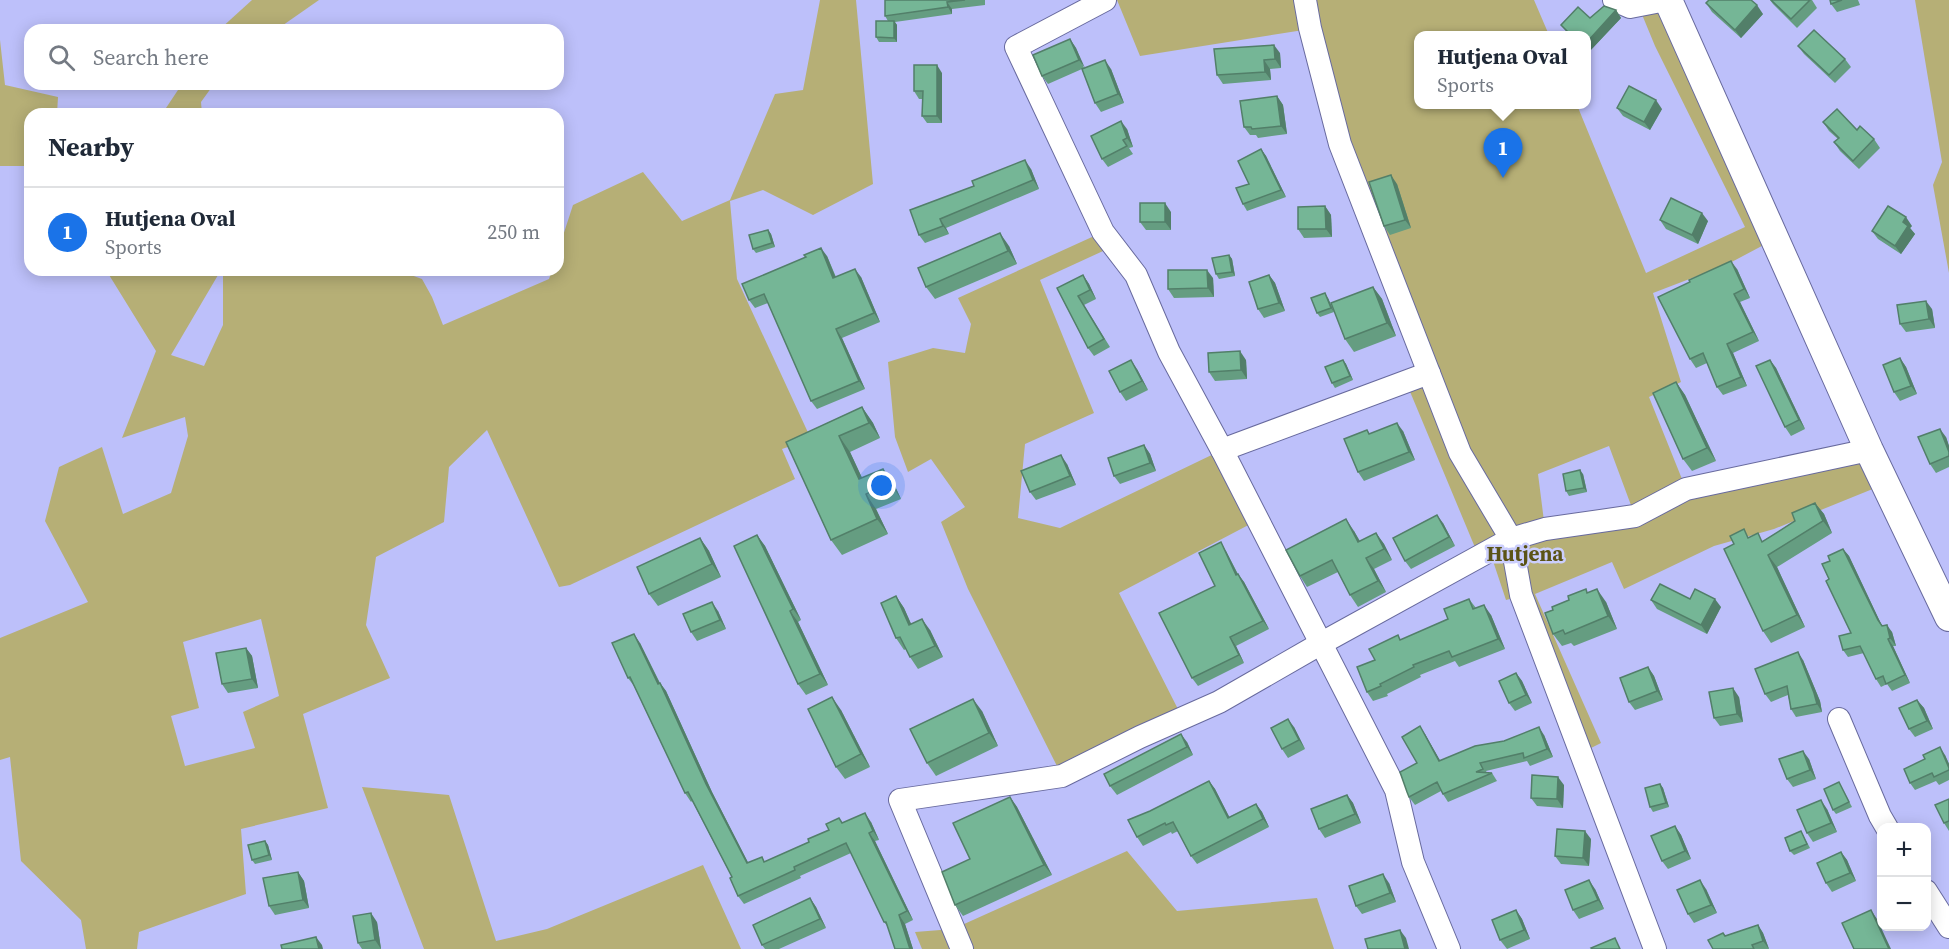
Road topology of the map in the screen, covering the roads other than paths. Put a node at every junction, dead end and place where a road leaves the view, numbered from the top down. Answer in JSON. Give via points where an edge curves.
{"nodes":[{"id":1,"x":1105,"y":0,"type":"edge"},
{"id":2,"x":1305,"y":0,"type":"edge"},
{"id":3,"x":1614,"y":0,"type":"edge"},
{"id":4,"x":1667,"y":0,"type":"edge"},
{"id":5,"x":1429,"y":373,"type":"junction"},
{"id":6,"x":1222,"y":450,"type":"junction"},
{"id":7,"x":1869,"y":450,"type":"junction"},
{"id":8,"x":1511,"y":539,"type":"junction"},
{"id":9,"x":1949,"y":617,"type":"edge"},
{"id":10,"x":1320,"y":644,"type":"junction"},
{"id":11,"x":1839,"y":719,"type":"dead end"},
{"id":12,"x":1884,"y":823,"type":"edge"},
{"id":13,"x":1931,"y":899,"type":"edge"},
{"id":14,"x":1949,"y":927,"type":"edge"},
{"id":15,"x":962,"y":949,"type":"edge"},
{"id":16,"x":1449,"y":949,"type":"edge"},
{"id":17,"x":1654,"y":949,"type":"edge"}],
"edges":[{"from":1,"to":6,"type":"street","via":[[1016,46],[1103,232],[1136,275],[1169,352]]},
{"from":2,"to":5,"type":"street","via":[[1340,144]]},
{"from":3,"to":4,"type":"street","via":[[1630,7]]},
{"from":4,"to":7,"type":"main road"},
{"from":5,"to":6,"type":"street"},
{"from":5,"to":8,"type":"street","via":[[1460,453]]},
{"from":6,"to":10,"type":"street"},
{"from":7,"to":8,"type":"street","via":[[1686,489],[1635,516],[1545,529]]},
{"from":7,"to":9,"type":"main road"},
{"from":8,"to":10,"type":"street"},
{"from":8,"to":17,"type":"street","via":[[1521,595]]},
{"from":10,"to":15,"type":"street","via":[[1219,702],[1062,776],[900,800]]},
{"from":10,"to":16,"type":"street","via":[[1396,790],[1413,862]]},
{"from":11,"to":12,"type":"street"},
{"from":13,"to":14,"type":"street"}]}
